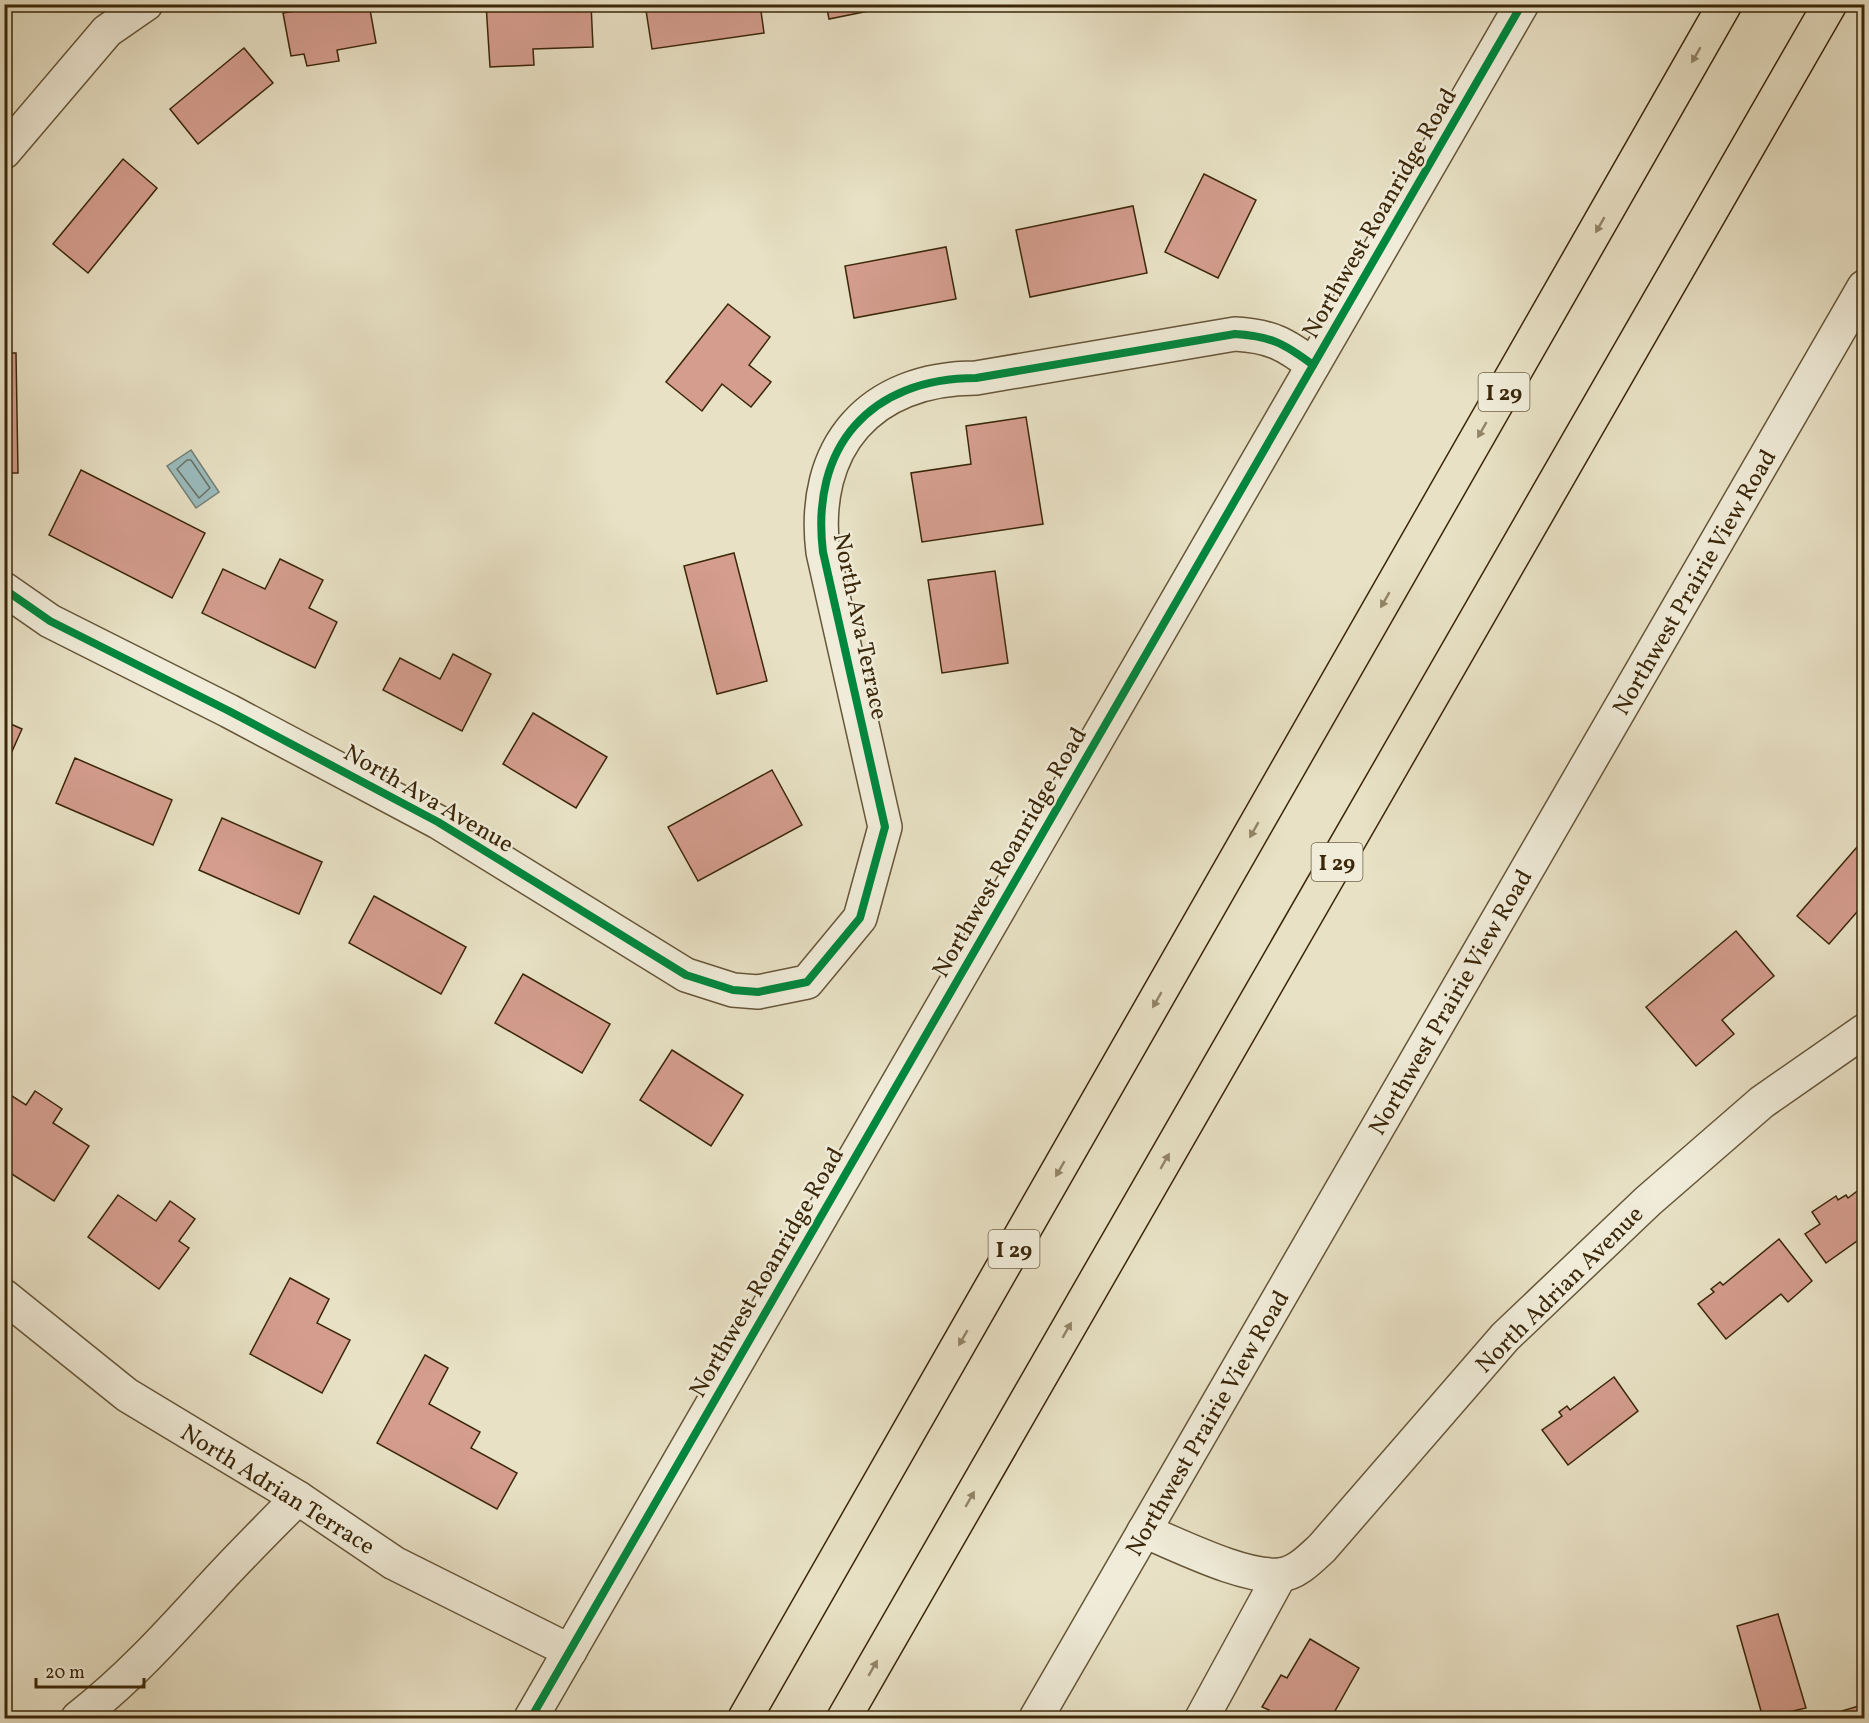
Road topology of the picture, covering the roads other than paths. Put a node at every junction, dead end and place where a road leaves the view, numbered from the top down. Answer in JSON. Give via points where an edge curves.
{"nodes":[{"id":1,"x":146,"y":4,"type":"edge"},
{"id":2,"x":1522,"y":4,"type":"edge"},
{"id":3,"x":1725,"y":4,"type":"edge"},
{"id":4,"x":1830,"y":4,"type":"edge"},
{"id":5,"x":4,"y":152,"type":"edge"},
{"id":6,"x":1864,"y":287,"type":"edge"},
{"id":7,"x":1313,"y":365,"type":"junction"},
{"id":8,"x":4,"y":589,"type":"edge"},
{"id":9,"x":831,"y":953,"type":"joint"},
{"id":10,"x":1864,"y":1031,"type":"edge"},
{"id":11,"x":4,"y":1296,"type":"edge"},
{"id":12,"x":298,"y":1498,"type":"junction"},
{"id":13,"x":1144,"y":1531,"type":"junction"},
{"id":14,"x":1280,"y":1575,"type":"junction"},
{"id":15,"x":570,"y":1651,"type":"junction"},
{"id":16,"x":78,"y":1719,"type":"edge"},
{"id":17,"x":531,"y":1719,"type":"edge"},
{"id":18,"x":745,"y":1719,"type":"edge"},
{"id":19,"x":844,"y":1719,"type":"edge"},
{"id":20,"x":1036,"y":1719,"type":"edge"},
{"id":21,"x":1202,"y":1719,"type":"edge"}],
"edges":[{"from":1,"to":5,"type":"street","via":[[107,31]]},
{"from":2,"to":7,"type":"street","name":"Northwest Roanridge Road"},
{"from":3,"to":18,"type":"highway","number":"I 29","one_way":true},
{"from":19,"to":4,"type":"highway","number":"I 29","one_way":true},
{"from":6,"to":13,"type":"street","name":"Northwest Prairie View Road"},
{"from":7,"to":9,"type":"street","name":"North Ava Terrace","via":[[1284,343],[1260,335],[1235,334],[976,378],[922,383],[874,407],[850,431],[827,472],[819,525],[885,826],[860,918]]},
{"from":7,"to":15,"type":"street","name":"Northwest Roanridge Road"},
{"from":8,"to":9,"type":"street","name":"North Ava Avenue","via":[[50,621],[438,822],[686,975],[733,990],[782,989],[807,982]]},
{"from":10,"to":14,"type":"street","name":"North Adrian Avenue","via":[[1762,1102],[1648,1201],[1505,1337],[1322,1548],[1303,1566]]},
{"from":11,"to":12,"type":"street","name":"North Adrian Terrace","via":[[127,1395]]},
{"from":12,"to":15,"type":"street","name":"North Adrian Terrace","via":[[394,1563]]},
{"from":12,"to":16,"type":"street","via":[[168,1638]]},
{"from":13,"to":14,"type":"street","via":[[1235,1568]]},
{"from":13,"to":20,"type":"street","name":"Northwest Prairie View Road"},
{"from":14,"to":21,"type":"street"},
{"from":15,"to":17,"type":"street","name":"Northwest Roanridge Road"}]}
